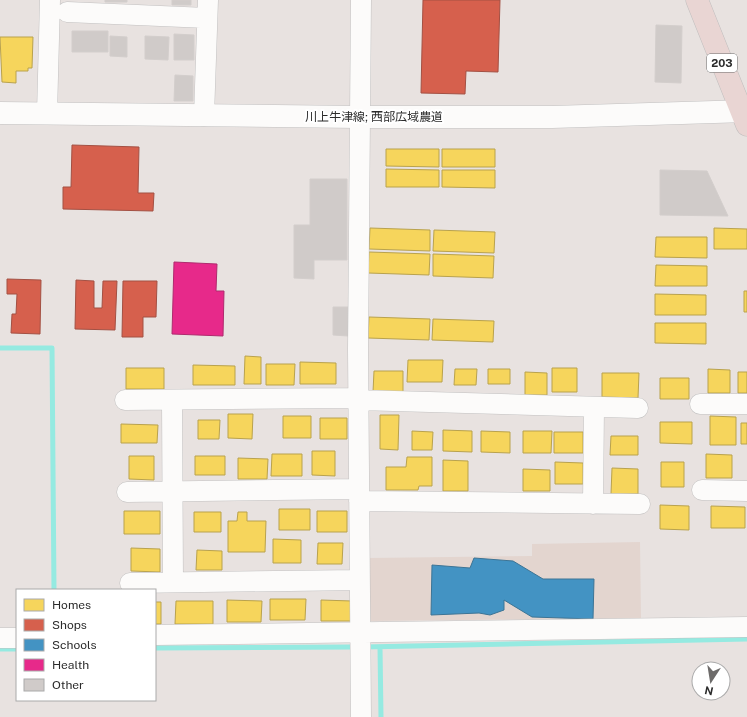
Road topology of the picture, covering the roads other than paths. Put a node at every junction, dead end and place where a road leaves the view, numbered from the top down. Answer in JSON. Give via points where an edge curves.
{"nodes":[{"id":1,"x":50,"y":0,"type":"edge"},
{"id":2,"x":360,"y":0,"type":"edge"},
{"id":3,"x":697,"y":0,"type":"edge"},
{"id":4,"x":208,"y":9,"type":"edge"},
{"id":5,"x":67,"y":12,"type":"dead end"},
{"id":6,"x":0,"y":113,"type":"edge"},
{"id":7,"x":47,"y":114,"type":"junction"},
{"id":8,"x":204,"y":116,"type":"junction"},
{"id":9,"x":745,"y":116,"type":"edge"},
{"id":10,"x":358,"y":117,"type":"junction"},
{"id":11,"x":125,"y":400,"type":"dead end"},
{"id":12,"x":172,"y":400,"type":"junction"},
{"id":13,"x":358,"y":400,"type":"junction"},
{"id":14,"x":700,"y":404,"type":"dead end"},
{"id":15,"x":747,"y":404,"type":"edge"},
{"id":16,"x":594,"y":407,"type":"junction"},
{"id":17,"x":638,"y":408,"type":"dead end"},
{"id":18,"x":702,"y":490,"type":"dead end"},
{"id":19,"x":172,"y":491,"type":"junction"},
{"id":20,"x":747,"y":491,"type":"edge"},
{"id":21,"x":127,"y":492,"type":"dead end"},
{"id":22,"x":359,"y":495,"type":"junction"},
{"id":23,"x":593,"y":504,"type":"junction"},
{"id":24,"x":640,"y":504,"type":"dead end"},
{"id":25,"x":360,"y":580,"type":"junction"},
{"id":26,"x":173,"y":582,"type":"junction"},
{"id":27,"x":130,"y":583,"type":"dead end"},
{"id":28,"x":747,"y":627,"type":"edge"},
{"id":29,"x":360,"y":631,"type":"junction"},
{"id":30,"x":156,"y":635,"type":"edge"},
{"id":31,"x":0,"y":638,"type":"edge"},
{"id":32,"x":16,"y":638,"type":"edge"},
{"id":33,"x":361,"y":717,"type":"edge"}],
"edges":[{"from":1,"to":7,"type":"street"},
{"from":2,"to":10,"type":"street"},
{"from":3,"to":9,"type":"highway","number":"203"},
{"from":4,"to":5,"type":"street"},
{"from":4,"to":8,"type":"street"},
{"from":6,"to":7,"type":"main road","name":"川上牛津線; 西部広域農道"},
{"from":7,"to":8,"type":"main road","name":"川上牛津線; 西部広域農道"},
{"from":8,"to":10,"type":"main road","name":"川上牛津線; 西部広域農道"},
{"from":9,"to":10,"type":"main road","name":"川上牛津線; 西部広域農道"},
{"from":10,"to":13,"type":"street"},
{"from":11,"to":12,"type":"street"},
{"from":12,"to":13,"type":"street"},
{"from":12,"to":19,"type":"street"},
{"from":13,"to":16,"type":"street"},
{"from":13,"to":22,"type":"street"},
{"from":14,"to":15,"type":"street"},
{"from":16,"to":17,"type":"street"},
{"from":16,"to":23,"type":"street"},
{"from":18,"to":20,"type":"street"},
{"from":19,"to":21,"type":"street"},
{"from":19,"to":22,"type":"street"},
{"from":19,"to":26,"type":"street"},
{"from":22,"to":23,"type":"street"},
{"from":22,"to":25,"type":"street"},
{"from":23,"to":24,"type":"street"},
{"from":25,"to":26,"type":"street"},
{"from":25,"to":29,"type":"street"},
{"from":26,"to":27,"type":"street"},
{"from":28,"to":29,"type":"street"},
{"from":29,"to":30,"type":"street"},
{"from":29,"to":33,"type":"street"},
{"from":31,"to":32,"type":"street"}]}
